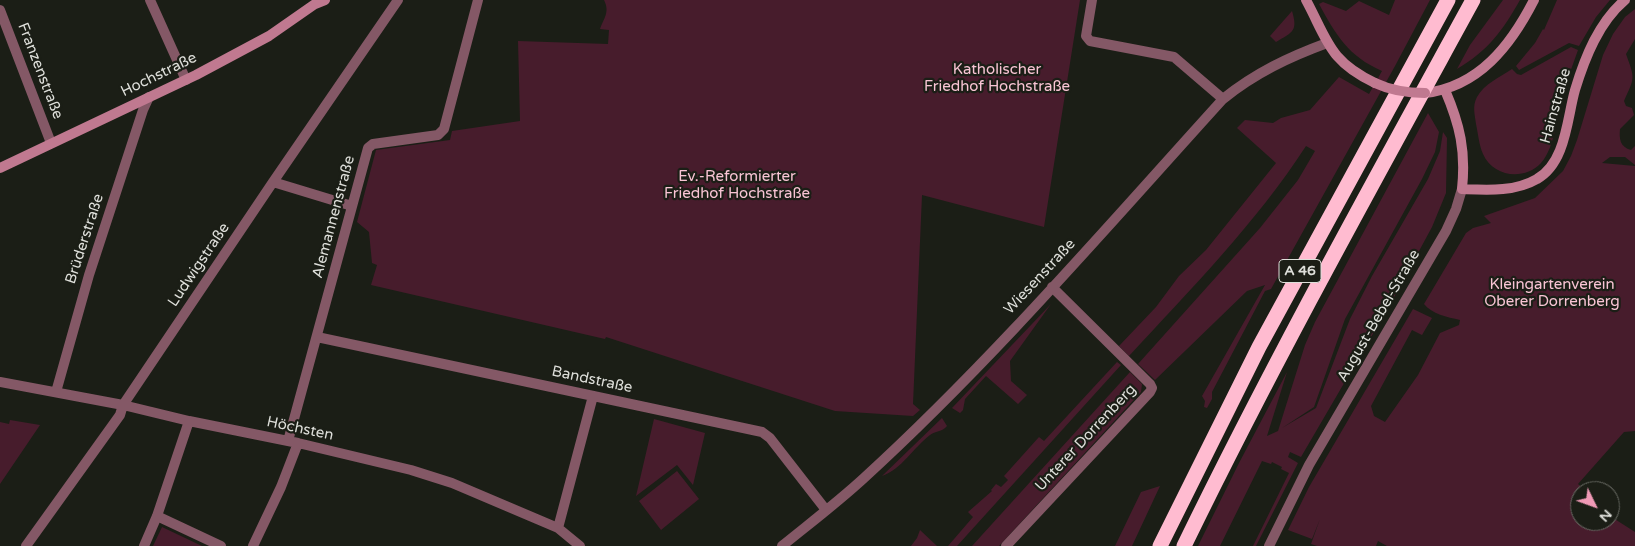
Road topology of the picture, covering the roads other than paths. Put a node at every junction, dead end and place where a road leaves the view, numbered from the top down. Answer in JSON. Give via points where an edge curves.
{"nodes":[{"id":1,"x":150,"y":0,"type":"edge"},
{"id":2,"x":325,"y":0,"type":"edge"},
{"id":3,"x":398,"y":0,"type":"edge"},
{"id":4,"x":478,"y":0,"type":"edge"},
{"id":5,"x":1092,"y":0,"type":"edge"},
{"id":6,"x":1306,"y":0,"type":"edge"},
{"id":7,"x":1448,"y":0,"type":"edge"},
{"id":8,"x":1473,"y":0,"type":"edge"},
{"id":9,"x":1534,"y":0,"type":"edge"},
{"id":10,"x":1625,"y":0,"type":"edge"},
{"id":11,"x":0,"y":10,"type":"edge"},
{"id":12,"x":1327,"y":43,"type":"junction"},
{"id":13,"x":186,"y":80,"type":"junction"},
{"id":14,"x":1445,"y":90,"type":"junction"},
{"id":15,"x":150,"y":97,"type":"junction"},
{"id":16,"x":1223,"y":99,"type":"junction"},
{"id":17,"x":51,"y":143,"type":"junction"},
{"id":18,"x":0,"y":168,"type":"edge"},
{"id":19,"x":273,"y":182,"type":"junction"},
{"id":20,"x":1462,"y":189,"type":"junction"},
{"id":21,"x":352,"y":206,"type":"junction"},
{"id":22,"x":1052,"y":287,"type":"junction"},
{"id":23,"x":317,"y":337,"type":"junction"},
{"id":24,"x":0,"y":382,"type":"edge"},
{"id":25,"x":56,"y":392,"type":"junction"},
{"id":26,"x":594,"y":396,"type":"junction"},
{"id":27,"x":123,"y":405,"type":"junction"},
{"id":28,"x":188,"y":421,"type":"junction"},
{"id":29,"x":293,"y":442,"type":"junction"},
{"id":30,"x":826,"y":510,"type":"junction"},
{"id":31,"x":157,"y":516,"type":"junction"},
{"id":32,"x":558,"y":528,"type":"junction"},
{"id":33,"x":26,"y":546,"type":"edge"},
{"id":34,"x":144,"y":546,"type":"edge"},
{"id":35,"x":221,"y":546,"type":"edge"},
{"id":36,"x":253,"y":546,"type":"edge"},
{"id":37,"x":580,"y":546,"type":"edge"},
{"id":38,"x":782,"y":546,"type":"edge"},
{"id":39,"x":1006,"y":546,"type":"edge"},
{"id":40,"x":1160,"y":546,"type":"edge"},
{"id":41,"x":1184,"y":546,"type":"edge"},
{"id":42,"x":1269,"y":546,"type":"edge"}],
"edges":[{"from":1,"to":13,"type":"street"},
{"from":2,"to":13,"type":"main road","name":"Hochstraße","via":[[269,36]]},
{"from":3,"to":19,"type":"street","name":"Ludwigstraße"},
{"from":4,"to":21,"type":"street","name":"Alemannenstraße","via":[[444,129],[438,135],[373,144],[368,148]]},
{"from":5,"to":16,"type":"street","via":[[1086,36],[1090,41],[1174,57]]},
{"from":6,"to":12,"type":"main road"},
{"from":7,"to":40,"type":"highway","number":"A 46","via":[[1259,347]]},
{"from":8,"to":41,"type":"highway","number":"A 46","via":[[1280,355]]},
{"from":9,"to":14,"type":"main road","via":[[1501,52],[1487,65]]},
{"from":10,"to":20,"type":"main road","name":"Hainstraße","via":[[1602,27],[1588,53],[1560,149],[1551,168],[1537,180],[1517,187]]},
{"from":11,"to":17,"type":"street","name":"Franzenstraße"},
{"from":12,"to":14,"type":"main road","bridge":true,"via":[[1352,71],[1387,88],[1425,93]]},
{"from":12,"to":16,"type":"street","name":"Wiesenstraße","via":[[1266,69]]},
{"from":13,"to":15,"type":"main road","name":"Hochstraße"},
{"from":14,"to":20,"type":"main road","name":"August-Bebel-Straße","via":[[1462,140]]},
{"from":15,"to":17,"type":"main road","name":"Hochstraße"},
{"from":15,"to":25,"type":"street","name":"Brüderstraße","via":[[89,275]]},
{"from":16,"to":22,"type":"street","name":"Wiesenstraße"},
{"from":17,"to":18,"type":"main road","name":"Hochstraße"},
{"from":19,"to":21,"type":"street"},
{"from":19,"to":27,"type":"street","name":"Ludwigstraße"},
{"from":20,"to":42,"type":"street","name":"August-Bebel-Straße","via":[[1446,231],[1309,465]]},
{"from":21,"to":23,"type":"street","name":"Alemannenstraße"},
{"from":22,"to":30,"type":"street","name":"Wiesenstraße","via":[[939,406]]},
{"from":22,"to":39,"type":"street","name":"Unterer Dorrenberg","via":[[1152,388]]},
{"from":23,"to":26,"type":"street","name":"Bandstraße"},
{"from":23,"to":29,"type":"street","name":"Alemannenstraße"},
{"from":24,"to":25,"type":"street","name":"Höchsten"},
{"from":25,"to":27,"type":"street","name":"Höchsten"},
{"from":26,"to":30,"type":"street","name":"Bandstraße","via":[[762,432]]},
{"from":26,"to":32,"type":"street"},
{"from":27,"to":28,"type":"street","name":"Höchsten"},
{"from":27,"to":33,"type":"street","name":"Ludwigstraße","via":[[120,415]]},
{"from":28,"to":29,"type":"street","name":"Höchsten"},
{"from":28,"to":31,"type":"street"},
{"from":29,"to":32,"type":"street","name":"Höchsten","via":[[452,483]]},
{"from":29,"to":36,"type":"street","name":"Alemannenstraße","via":[[281,487]]},
{"from":30,"to":38,"type":"street","name":"Wiesenstraße"},
{"from":31,"to":34,"type":"street"},
{"from":31,"to":35,"type":"street"},
{"from":32,"to":37,"type":"street","name":"Höchsten"}]}
